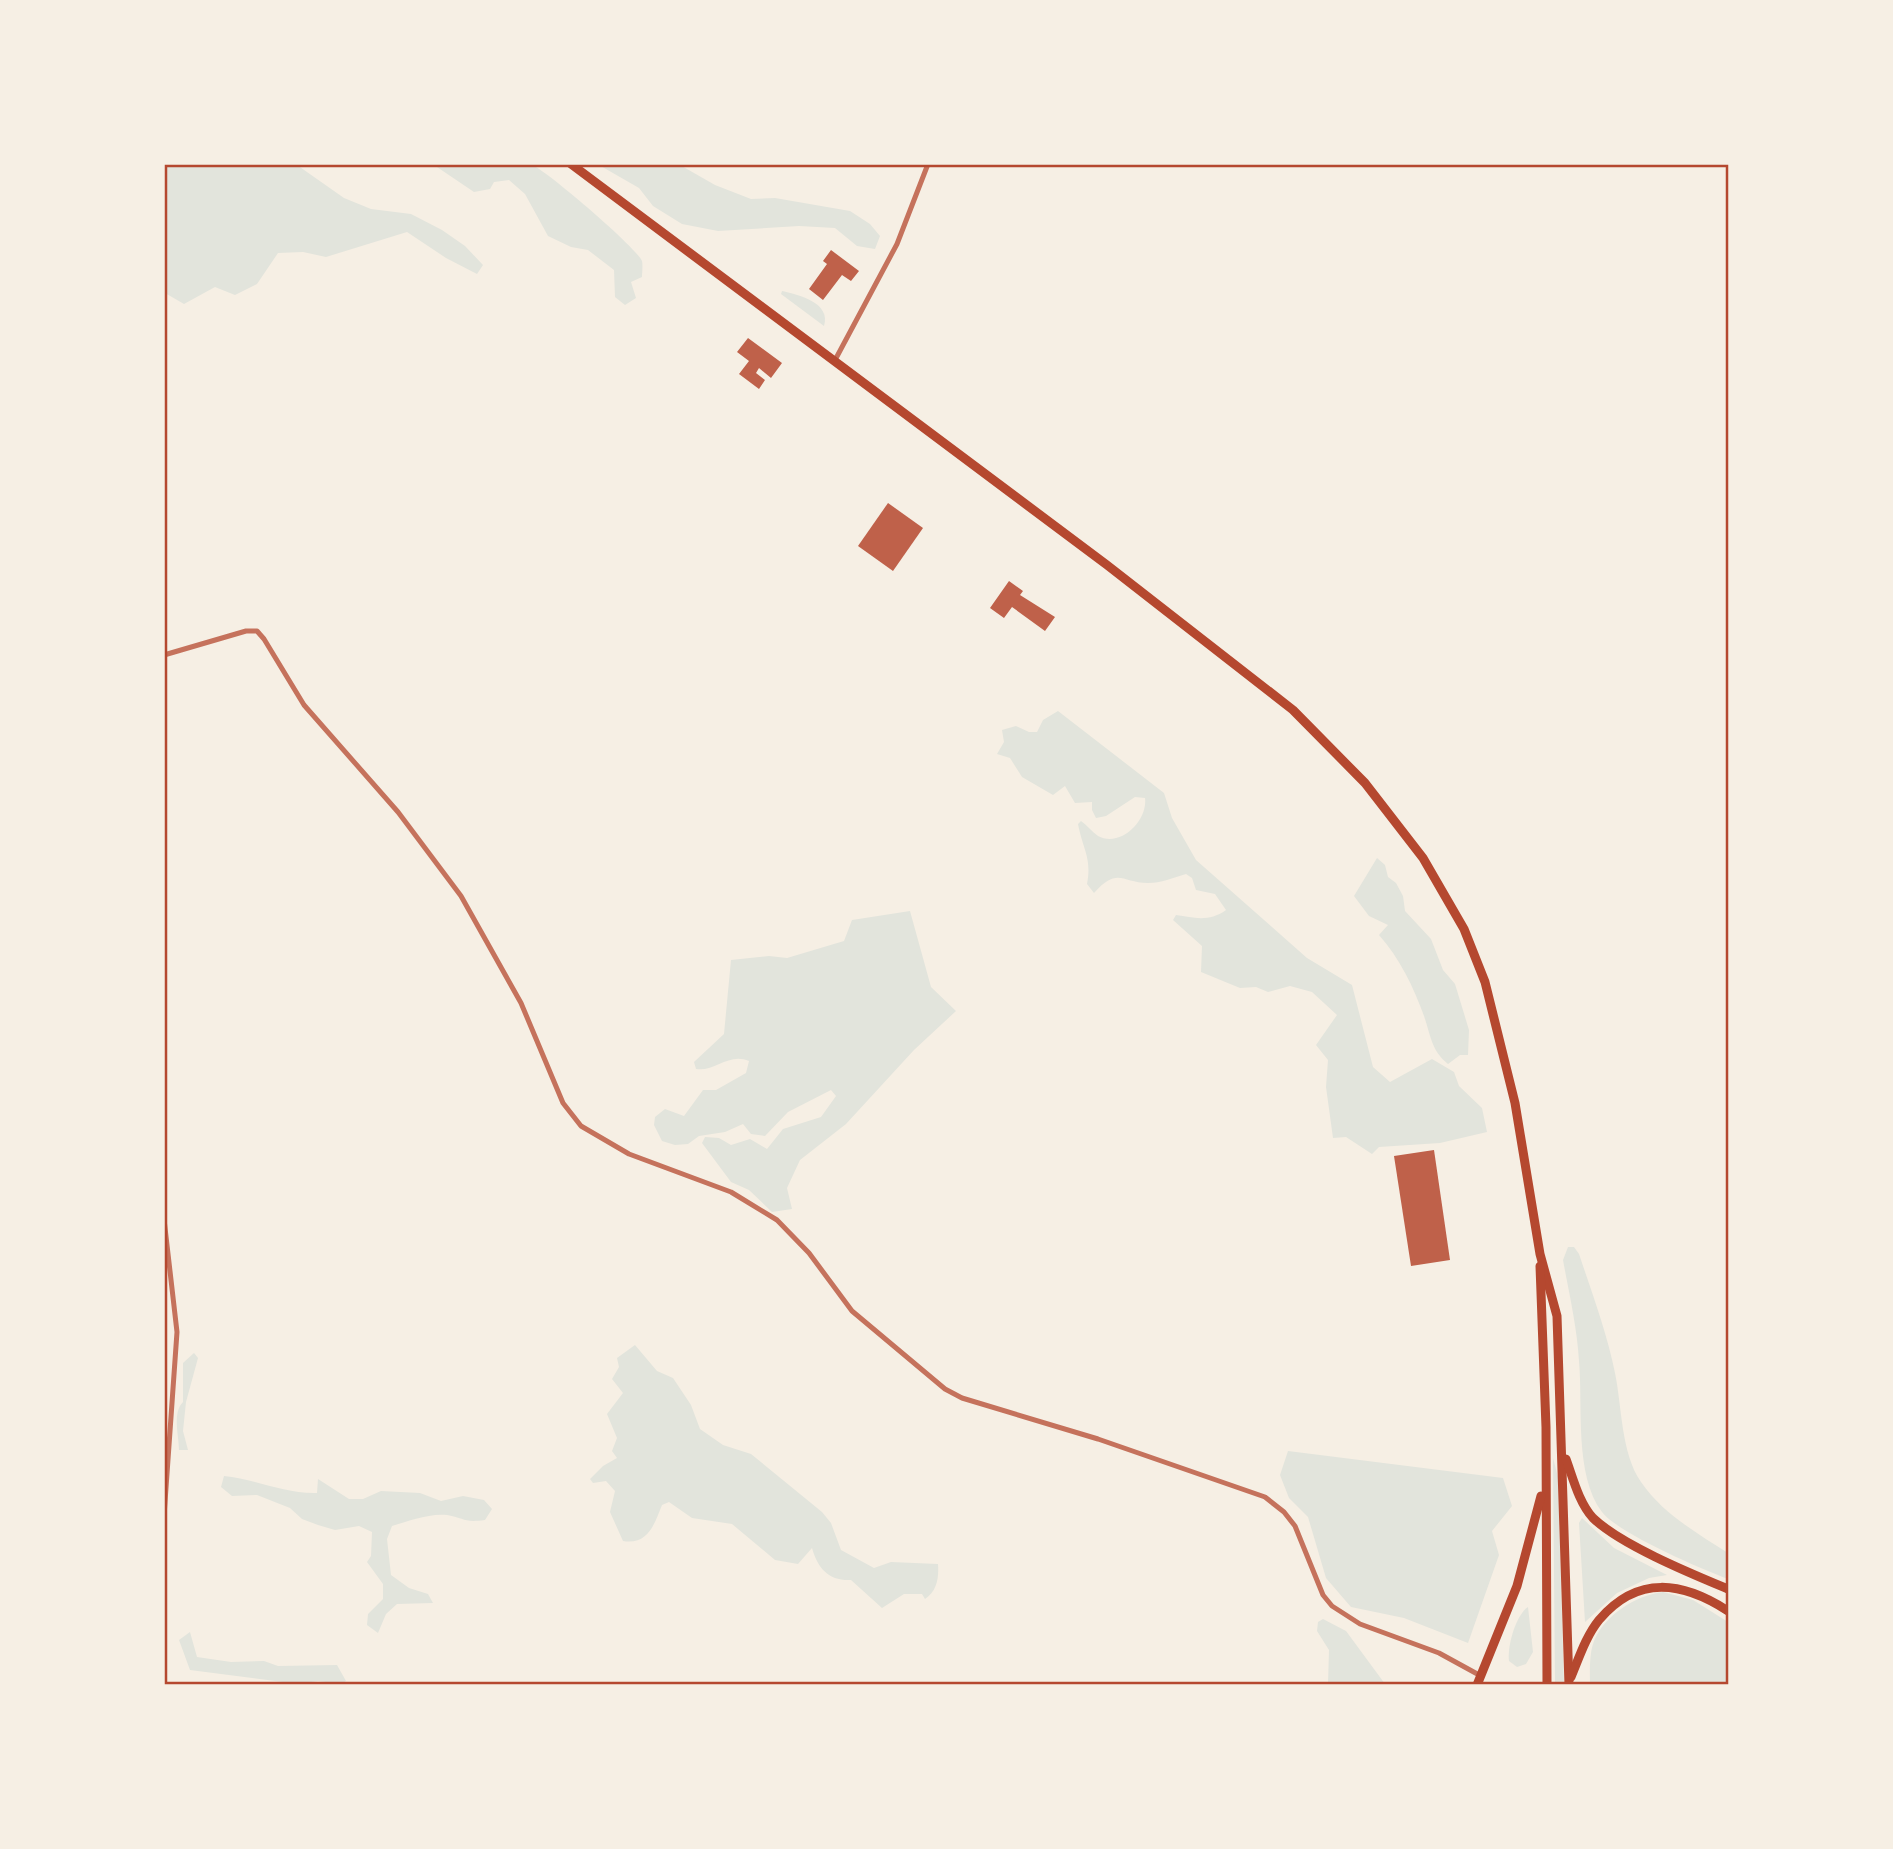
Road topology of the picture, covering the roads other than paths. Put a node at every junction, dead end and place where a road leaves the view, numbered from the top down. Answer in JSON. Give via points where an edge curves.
{"nodes":[{"id":1,"x":570,"y":164,"type":"edge"},
{"id":2,"x":928,"y":164,"type":"edge"},
{"id":3,"x":834,"y":362,"type":"junction"},
{"id":4,"x":164,"y":655,"type":"edge"},
{"id":5,"x":164,"y":1055,"type":"edge"},
{"id":6,"x":164,"y":1084,"type":"edge"},
{"id":7,"x":164,"y":1219,"type":"edge"},
{"id":8,"x":1540,"y":1254,"type":"junction"},
{"id":9,"x":1563,"y":1450,"type":"junction"},
{"id":10,"x":1545,"y":1484,"type":"junction"},
{"id":11,"x":164,"y":1516,"type":"edge"},
{"id":12,"x":1728,"y":1589,"type":"edge"},
{"id":13,"x":1728,"y":1612,"type":"edge"},
{"id":14,"x":1479,"y":1680,"type":"edge"},
{"id":15,"x":1569,"y":1683,"type":"edge"},
{"id":16,"x":1547,"y":1685,"type":"edge"}],
"edges":[{"from":1,"to":3,"type":"highway"},
{"from":2,"to":3,"type":"street","via":[[897,244]]},
{"from":3,"to":8,"type":"highway","via":[[1293,710],[1400,826],[1452,908],[1485,982],[1516,1103]]},
{"from":4,"to":14,"type":"street","via":[[257,631],[304,705],[398,812],[461,895],[521,1003],[564,1103],[581,1126],[629,1153],[731,1192],[777,1220],[809,1253],[852,1311],[945,1389],[1265,1497],[1294,1526],[1332,1606],[1360,1624],[1439,1654]]},
{"from":5,"to":6,"type":"street"},
{"from":7,"to":11,"type":"street","via":[[177,1332]]},
{"from":8,"to":9,"type":"highway","via":[[1557,1316]]},
{"from":8,"to":10,"type":"highway"},
{"from":9,"to":12,"type":"highway","via":[[1594,1518],[1643,1548]]},
{"from":9,"to":15,"type":"highway"},
{"from":10,"to":14,"type":"highway","via":[[1517,1586]]},
{"from":10,"to":16,"type":"highway"},
{"from":13,"to":15,"type":"highway","via":[[1691,1591],[1671,1586],[1640,1590],[1598,1620]]}]}
